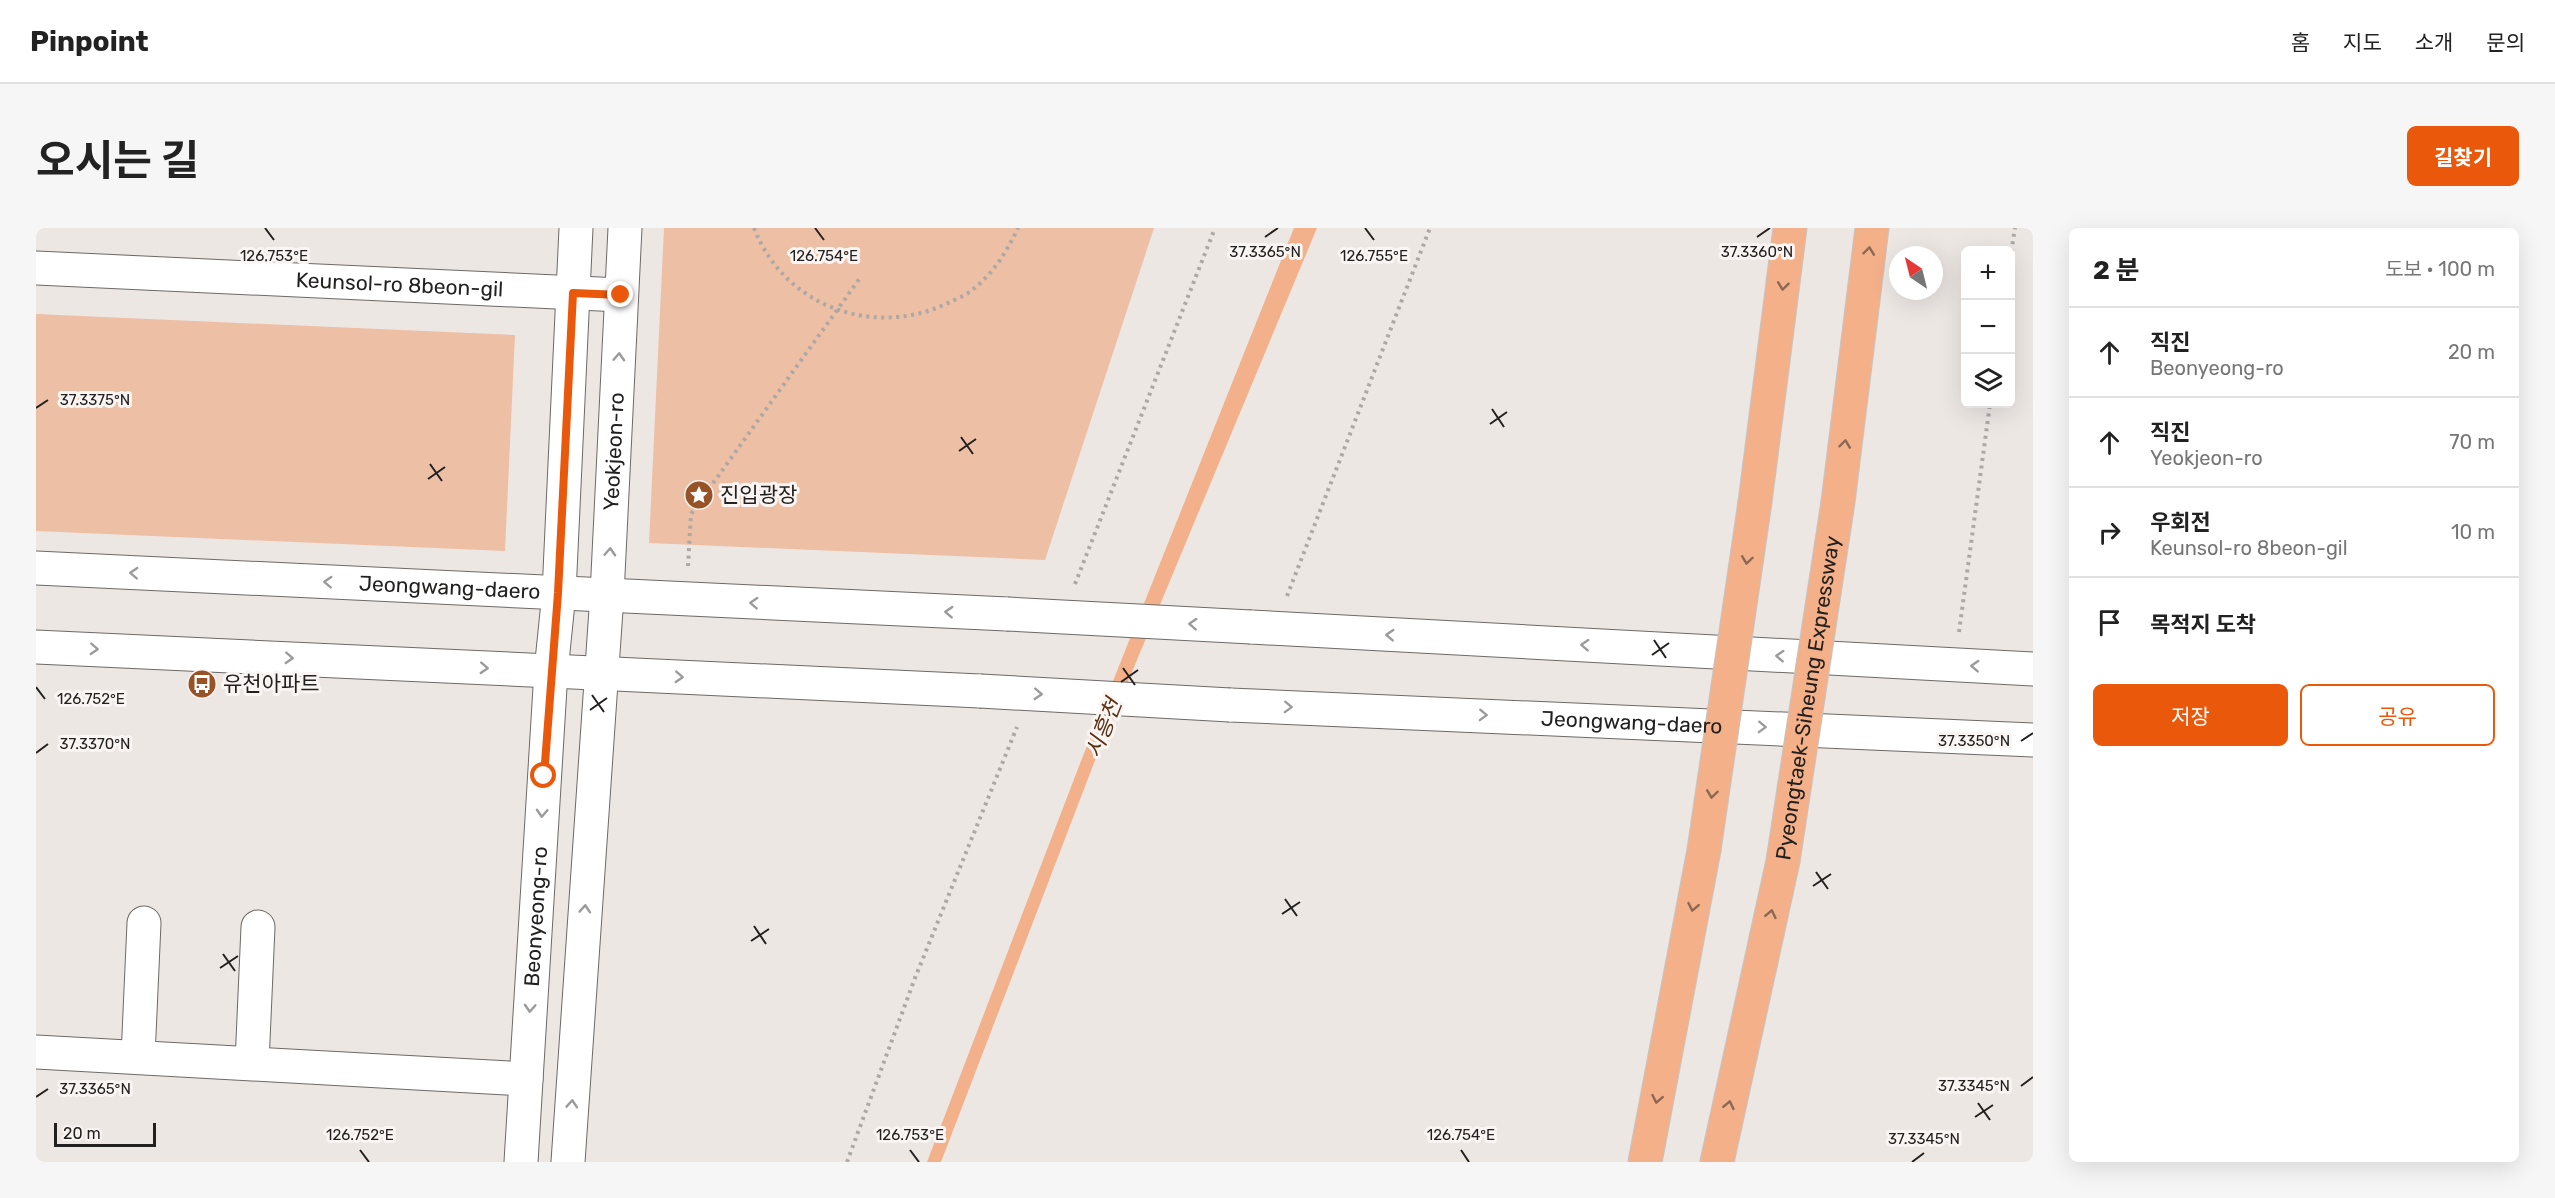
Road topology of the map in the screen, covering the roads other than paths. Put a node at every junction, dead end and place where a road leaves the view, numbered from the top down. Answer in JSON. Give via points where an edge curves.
{"nodes":[{"id":1,"x":576,"y":228,"type":"edge"},
{"id":2,"x":625,"y":228,"type":"edge"},
{"id":3,"x":1790,"y":228,"type":"edge"},
{"id":4,"x":1872,"y":228,"type":"edge"},
{"id":5,"x":36,"y":268,"type":"edge"},
{"id":6,"x":573,"y":293,"type":"junction"},
{"id":7,"x":621,"y":295,"type":"junction"},
{"id":8,"x":36,"y":568,"type":"edge"},
{"id":9,"x":558,"y":593,"type":"junction"},
{"id":10,"x":607,"y":595,"type":"junction"},
{"id":11,"x":36,"y":646,"type":"edge"},
{"id":12,"x":2033,"y":669,"type":"edge"},
{"id":13,"x":551,"y":671,"type":"junction"},
{"id":14,"x":602,"y":673,"type":"junction"},
{"id":15,"x":2033,"y":740,"type":"edge"},
{"id":16,"x":144,"y":923,"type":"dead end"},
{"id":17,"x":258,"y":927,"type":"dead end"},
{"id":18,"x":36,"y":1052,"type":"edge"},
{"id":19,"x":138,"y":1058,"type":"junction"},
{"id":20,"x":252,"y":1063,"type":"junction"},
{"id":21,"x":526,"y":1079,"type":"junction"},
{"id":22,"x":521,"y":1162,"type":"edge"},
{"id":23,"x":568,"y":1162,"type":"edge"},
{"id":24,"x":1645,"y":1162,"type":"edge"},
{"id":25,"x":1717,"y":1162,"type":"edge"}],
"edges":[{"from":1,"to":6,"type":"street"},
{"from":2,"to":7,"type":"street","name":"Yeokjeon-ro"},
{"from":3,"to":24,"type":"highway","one_way":true,"bridge":true,"via":[[1704,850]]},
{"from":25,"to":4,"type":"highway","name":"Pyeongtaek-Siheung Expressway","one_way":true,"bridge":true,"via":[[1783,861],[1838,502]]},
{"from":5,"to":6,"type":"street","name":"Keunsol-ro 8beon-gil"},
{"from":6,"to":7,"type":"street","name":"Keunsol-ro 8beon-gil"},
{"from":6,"to":9,"type":"street"},
{"from":10,"to":7,"type":"street","name":"Yeokjeon-ro","one_way":true},
{"from":9,"to":8,"type":"street","name":"Jeongwang-daero","one_way":true},
{"from":9,"to":10,"type":"street","name":"Jeongwang-daero"},
{"from":9,"to":13,"type":"street"},
{"from":12,"to":10,"type":"street","name":"Jeongwang-daero","one_way":true,"bridge":true},
{"from":10,"to":14,"type":"street","name":"Yeokjeon-ro"},
{"from":11,"to":13,"type":"street","one_way":true},
{"from":13,"to":14,"type":"street"},
{"from":13,"to":21,"type":"street","name":"Beonyeong-ro","one_way":true},
{"from":14,"to":15,"type":"street","name":"Jeongwang-daero","one_way":true,"bridge":true},
{"from":23,"to":14,"type":"street","one_way":true},
{"from":16,"to":19,"type":"street"},
{"from":17,"to":20,"type":"street"},
{"from":18,"to":19,"type":"street"},
{"from":19,"to":20,"type":"street"},
{"from":20,"to":21,"type":"street"},
{"from":21,"to":22,"type":"street","name":"Beonyeong-ro"}]}
